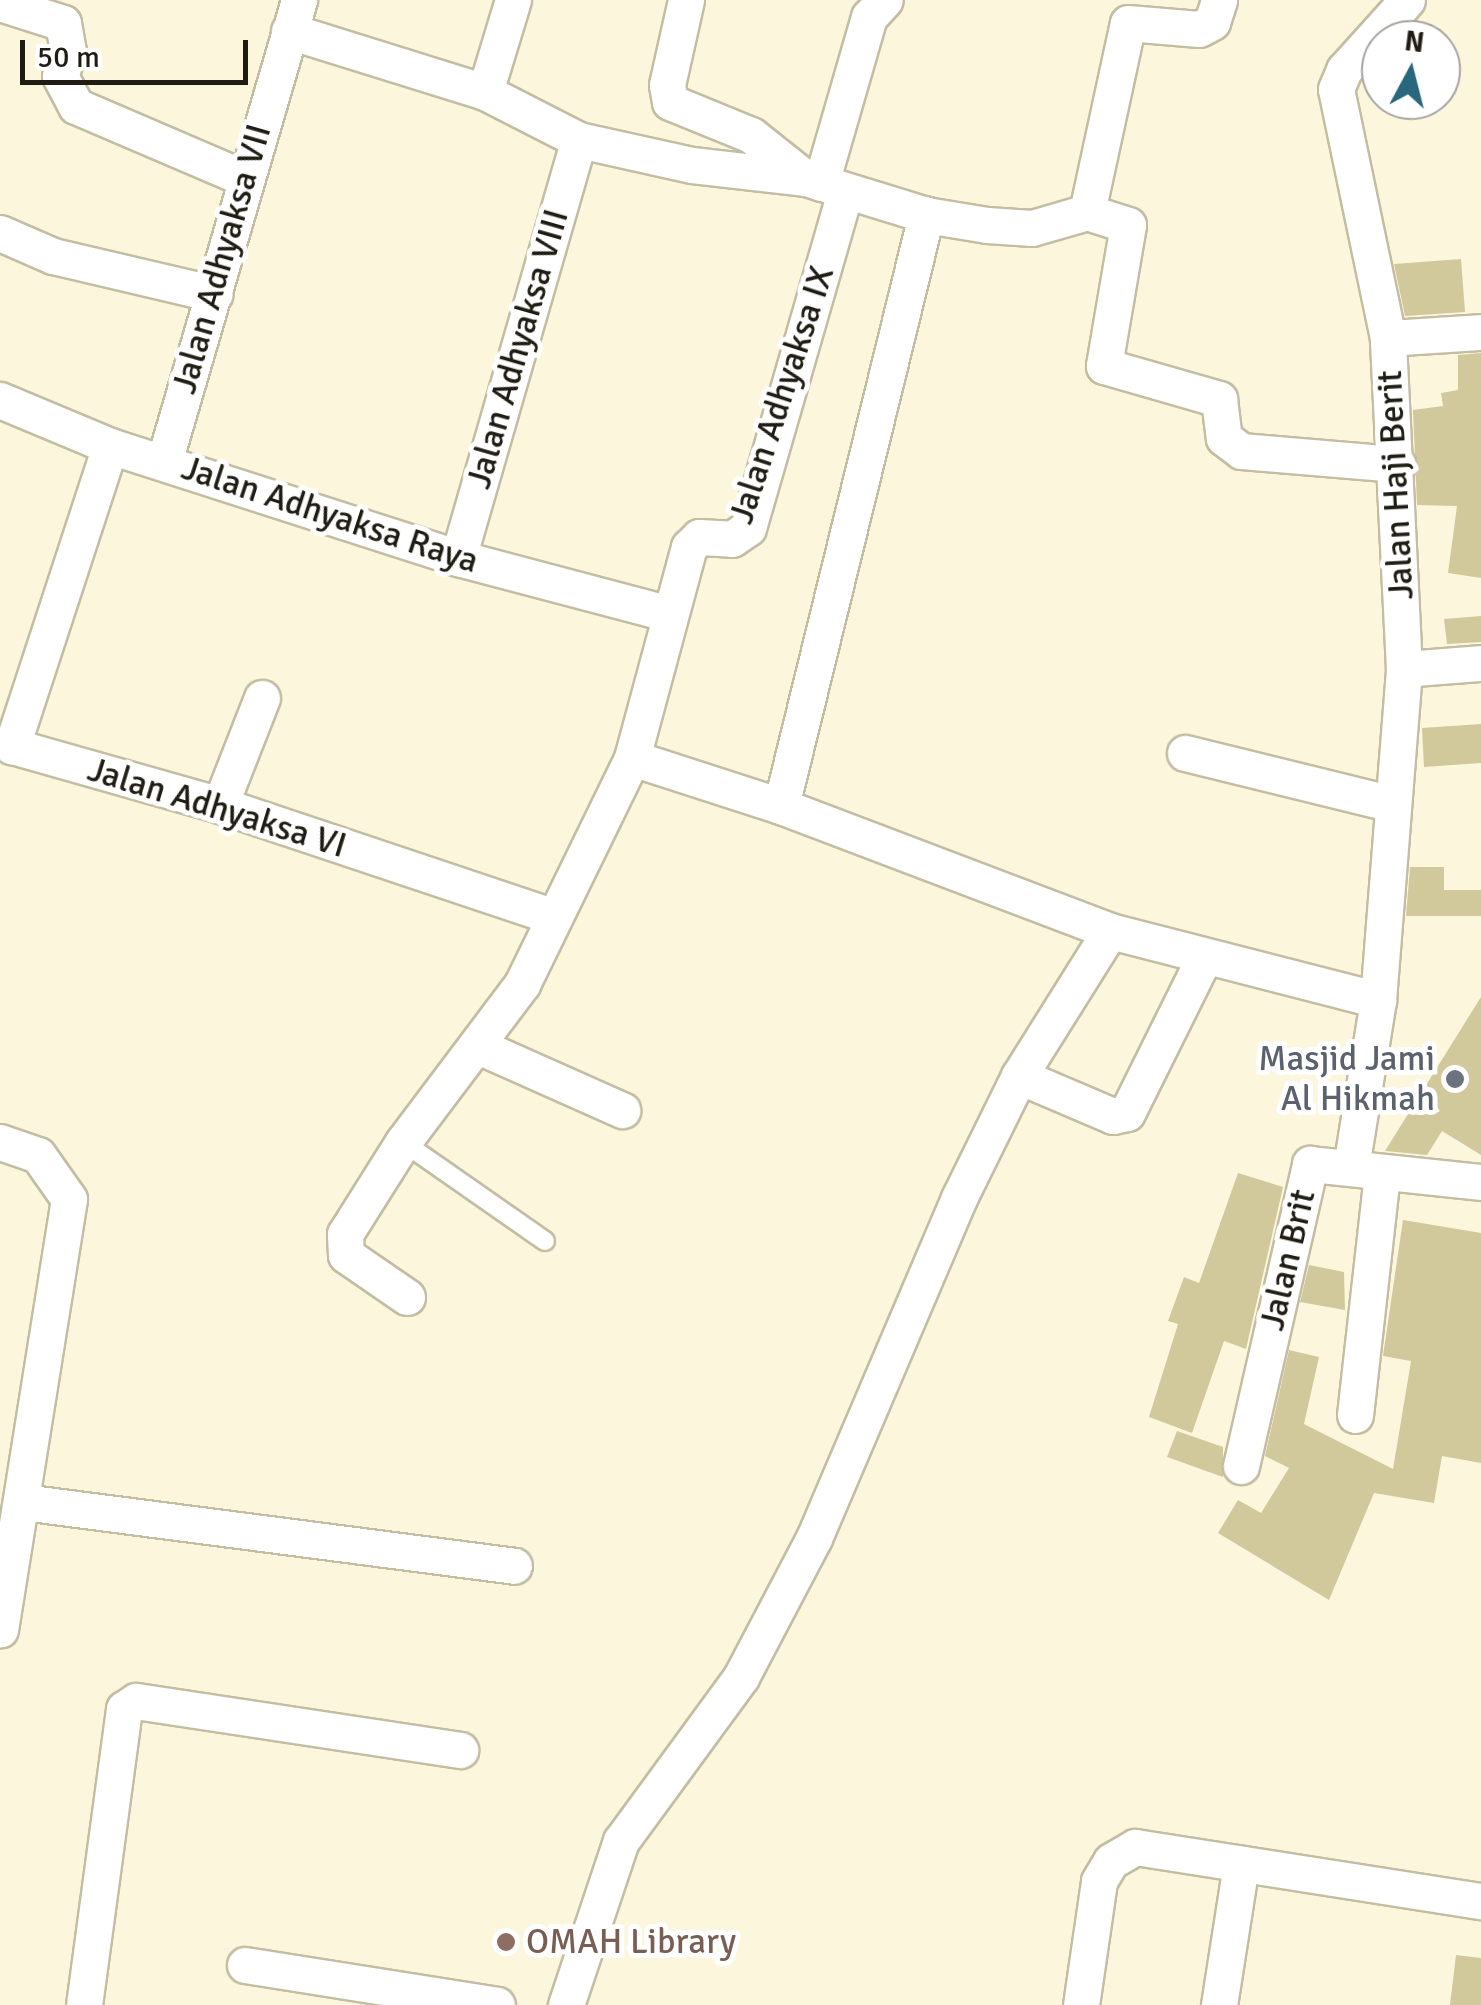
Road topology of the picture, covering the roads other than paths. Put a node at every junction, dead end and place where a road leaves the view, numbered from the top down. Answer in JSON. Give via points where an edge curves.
{"nodes":[{"id":1,"x":512,"y":0,"type":"edge"},
{"id":2,"x":686,"y":0,"type":"edge"},
{"id":3,"x":885,"y":0,"type":"edge"},
{"id":4,"x":1219,"y":0,"type":"edge"},
{"id":5,"x":1407,"y":0,"type":"edge"},
{"id":6,"x":0,"y":3,"type":"edge"},
{"id":7,"x":1118,"y":10,"type":"edge"},
{"id":8,"x":294,"y":15,"type":"edge"},
{"id":9,"x":485,"y":92,"type":"junction"},
{"id":10,"x":579,"y":140,"type":"junction"},
{"id":11,"x":244,"y":178,"type":"junction"},
{"id":12,"x":824,"y":184,"type":"junction"},
{"id":13,"x":1087,"y":212,"type":"junction"},
{"id":14,"x":926,"y":214,"type":"junction"},
{"id":15,"x":0,"y":233,"type":"edge"},
{"id":16,"x":215,"y":294,"type":"junction"},
{"id":17,"x":1481,"y":332,"type":"edge"},
{"id":18,"x":1388,"y":338,"type":"junction"},
{"id":19,"x":0,"y":400,"type":"edge"},
{"id":20,"x":110,"y":446,"type":"junction"},
{"id":21,"x":164,"y":462,"type":"junction"},
{"id":22,"x":1397,"y":464,"type":"junction"},
{"id":23,"x":458,"y":558,"type":"junction"},
{"id":24,"x":666,"y":614,"type":"junction"},
{"id":25,"x":1481,"y":663,"type":"edge"},
{"id":26,"x":1404,"y":670,"type":"junction"},
{"id":27,"x":262,"y":698,"type":"dead end"},
{"id":28,"x":6,"y":746,"type":"edge"},
{"id":29,"x":1184,"y":754,"type":"dead end"},
{"id":30,"x":632,"y":758,"type":"junction"},
{"id":31,"x":1389,"y":804,"type":"junction"},
{"id":32,"x":220,"y":805,"type":"junction"},
{"id":33,"x":781,"y":806,"type":"junction"},
{"id":34,"x":554,"y":916,"type":"junction"},
{"id":35,"x":1110,"y":932,"type":"junction"},
{"id":36,"x":1204,"y":960,"type":"junction"},
{"id":37,"x":1378,"y":1000,"type":"junction"},
{"id":38,"x":478,"y":1046,"type":"junction"},
{"id":39,"x":1019,"y":1076,"type":"junction"},
{"id":40,"x":622,"y":1110,"type":"dead end"},
{"id":41,"x":0,"y":1142,"type":"edge"},
{"id":42,"x":403,"y":1142,"type":"junction"},
{"id":43,"x":1366,"y":1170,"type":"junction"},
{"id":44,"x":1481,"y":1182,"type":"edge"},
{"id":45,"x":545,"y":1241,"type":"dead end"},
{"id":46,"x":407,"y":1297,"type":"dead end"},
{"id":47,"x":1355,"y":1415,"type":"dead end"},
{"id":48,"x":1240,"y":1466,"type":"dead end"},
{"id":49,"x":23,"y":1502,"type":"junction"},
{"id":50,"x":514,"y":1566,"type":"dead end"},
{"id":51,"x":0,"y":1630,"type":"edge"},
{"id":52,"x":460,"y":1750,"type":"dead end"},
{"id":53,"x":1241,"y":1864,"type":"junction"},
{"id":54,"x":1481,"y":1901,"type":"edge"},
{"id":55,"x":245,"y":1965,"type":"dead end"},
{"id":56,"x":316,"y":1991,"type":"edge"},
{"id":57,"x":84,"y":2005,"type":"edge"},
{"id":58,"x":497,"y":2005,"type":"edge"},
{"id":59,"x":566,"y":2005,"type":"edge"},
{"id":60,"x":1081,"y":2005,"type":"edge"},
{"id":61,"x":1219,"y":2005,"type":"edge"}],
"edges":[{"from":1,"to":9,"type":"street"},
{"from":2,"to":12,"type":"street","via":[[667,84],[670,102],[751,134]]},
{"from":3,"to":12,"type":"street","via":[[869,17]]},
{"from":4,"to":7,"type":"street","via":[[1212,22],[1199,29]]},
{"from":5,"to":18,"type":"street","name":"Jalan Haji Berit","via":[[1344,70],[1336,89]]},
{"from":6,"to":11,"type":"street","via":[[63,23],[68,52],[60,76],[76,106]]},
{"from":7,"to":13,"type":"street"},
{"from":8,"to":9,"type":"street"},
{"from":8,"to":11,"type":"street","name":"Jalan Adhyaksa VII"},
{"from":9,"to":10,"type":"street"},
{"from":10,"to":12,"type":"street"},
{"from":10,"to":23,"type":"street","name":"Jalan Adhyaksa VIII"},
{"from":11,"to":16,"type":"street","name":"Jalan Adhyaksa VII"},
{"from":12,"to":14,"type":"street"},
{"from":12,"to":24,"type":"street","name":"Jalan Adhyaksa IX","via":[[748,528],[732,539],[698,537]]},
{"from":13,"to":14,"type":"street","via":[[1032,228]]},
{"from":13,"to":22,"type":"street","via":[[1128,224],[1104,366],[1218,398],[1231,448]]},
{"from":14,"to":33,"type":"street"},
{"from":15,"to":16,"type":"street","via":[[52,256]]},
{"from":16,"to":21,"type":"street","name":"Jalan Adhyaksa VII"},
{"from":17,"to":18,"type":"street"},
{"from":18,"to":22,"type":"street","name":"Jalan Haji Berit"},
{"from":19,"to":20,"type":"street","name":"Jalan Adhyaksa Raya"},
{"from":20,"to":21,"type":"street","name":"Jalan Adhyaksa Raya"},
{"from":20,"to":28,"type":"street","name":"Jalan Adhyaksa VI"},
{"from":21,"to":23,"type":"street","name":"Jalan Adhyaksa Raya"},
{"from":22,"to":26,"type":"street","name":"Jalan Haji Berit"},
{"from":23,"to":24,"type":"street","name":"Jalan Adhyaksa Raya"},
{"from":24,"to":30,"type":"street"},
{"from":25,"to":26,"type":"street"},
{"from":26,"to":31,"type":"street","name":"Jalan Haji Berit"},
{"from":27,"to":32,"type":"street"},
{"from":28,"to":32,"type":"street","name":"Jalan Adhyaksa VI"},
{"from":29,"to":31,"type":"street"},
{"from":30,"to":33,"type":"street"},
{"from":30,"to":34,"type":"street"},
{"from":31,"to":37,"type":"street","name":"Jalan Haji Berit"},
{"from":32,"to":34,"type":"street","name":"Jalan Adhyaksa VI"},
{"from":33,"to":35,"type":"street"},
{"from":34,"to":38,"type":"street","via":[[522,984]]},
{"from":35,"to":36,"type":"street"},
{"from":35,"to":39,"type":"street"},
{"from":36,"to":37,"type":"street"},
{"from":36,"to":39,"type":"street","via":[[1127,1113],[1112,1116]]},
{"from":37,"to":43,"type":"street","name":"Jalan Haji Berit"},
{"from":38,"to":40,"type":"street"},
{"from":38,"to":42,"type":"street"},
{"from":39,"to":59,"type":"street","via":[[950,1216],[814,1538],[741,1677],[622,1841]]},
{"from":41,"to":49,"type":"street","via":[[38,1155],[68,1199]]},
{"from":42,"to":45,"type":"lane"},
{"from":42,"to":46,"type":"street","via":[[342,1242],[346,1255]]},
{"from":43,"to":44,"type":"street","name":"Jalan Brit"},
{"from":43,"to":47,"type":"street","name":"Jalan Haji Berit"},
{"from":43,"to":48,"type":"street","name":"Jalan Brit","via":[[1309,1166]]},
{"from":49,"to":50,"type":"street"},
{"from":49,"to":51,"type":"street"},
{"from":52,"to":57,"type":"street","via":[[136,1701],[124,1709]]},
{"from":53,"to":54,"type":"street"},
{"from":53,"to":60,"type":"street","via":[[1135,1848],[1111,1861],[1099,1881]]},
{"from":53,"to":61,"type":"street"},
{"from":55,"to":56,"type":"street"},
{"from":56,"to":58,"type":"street"}]}
